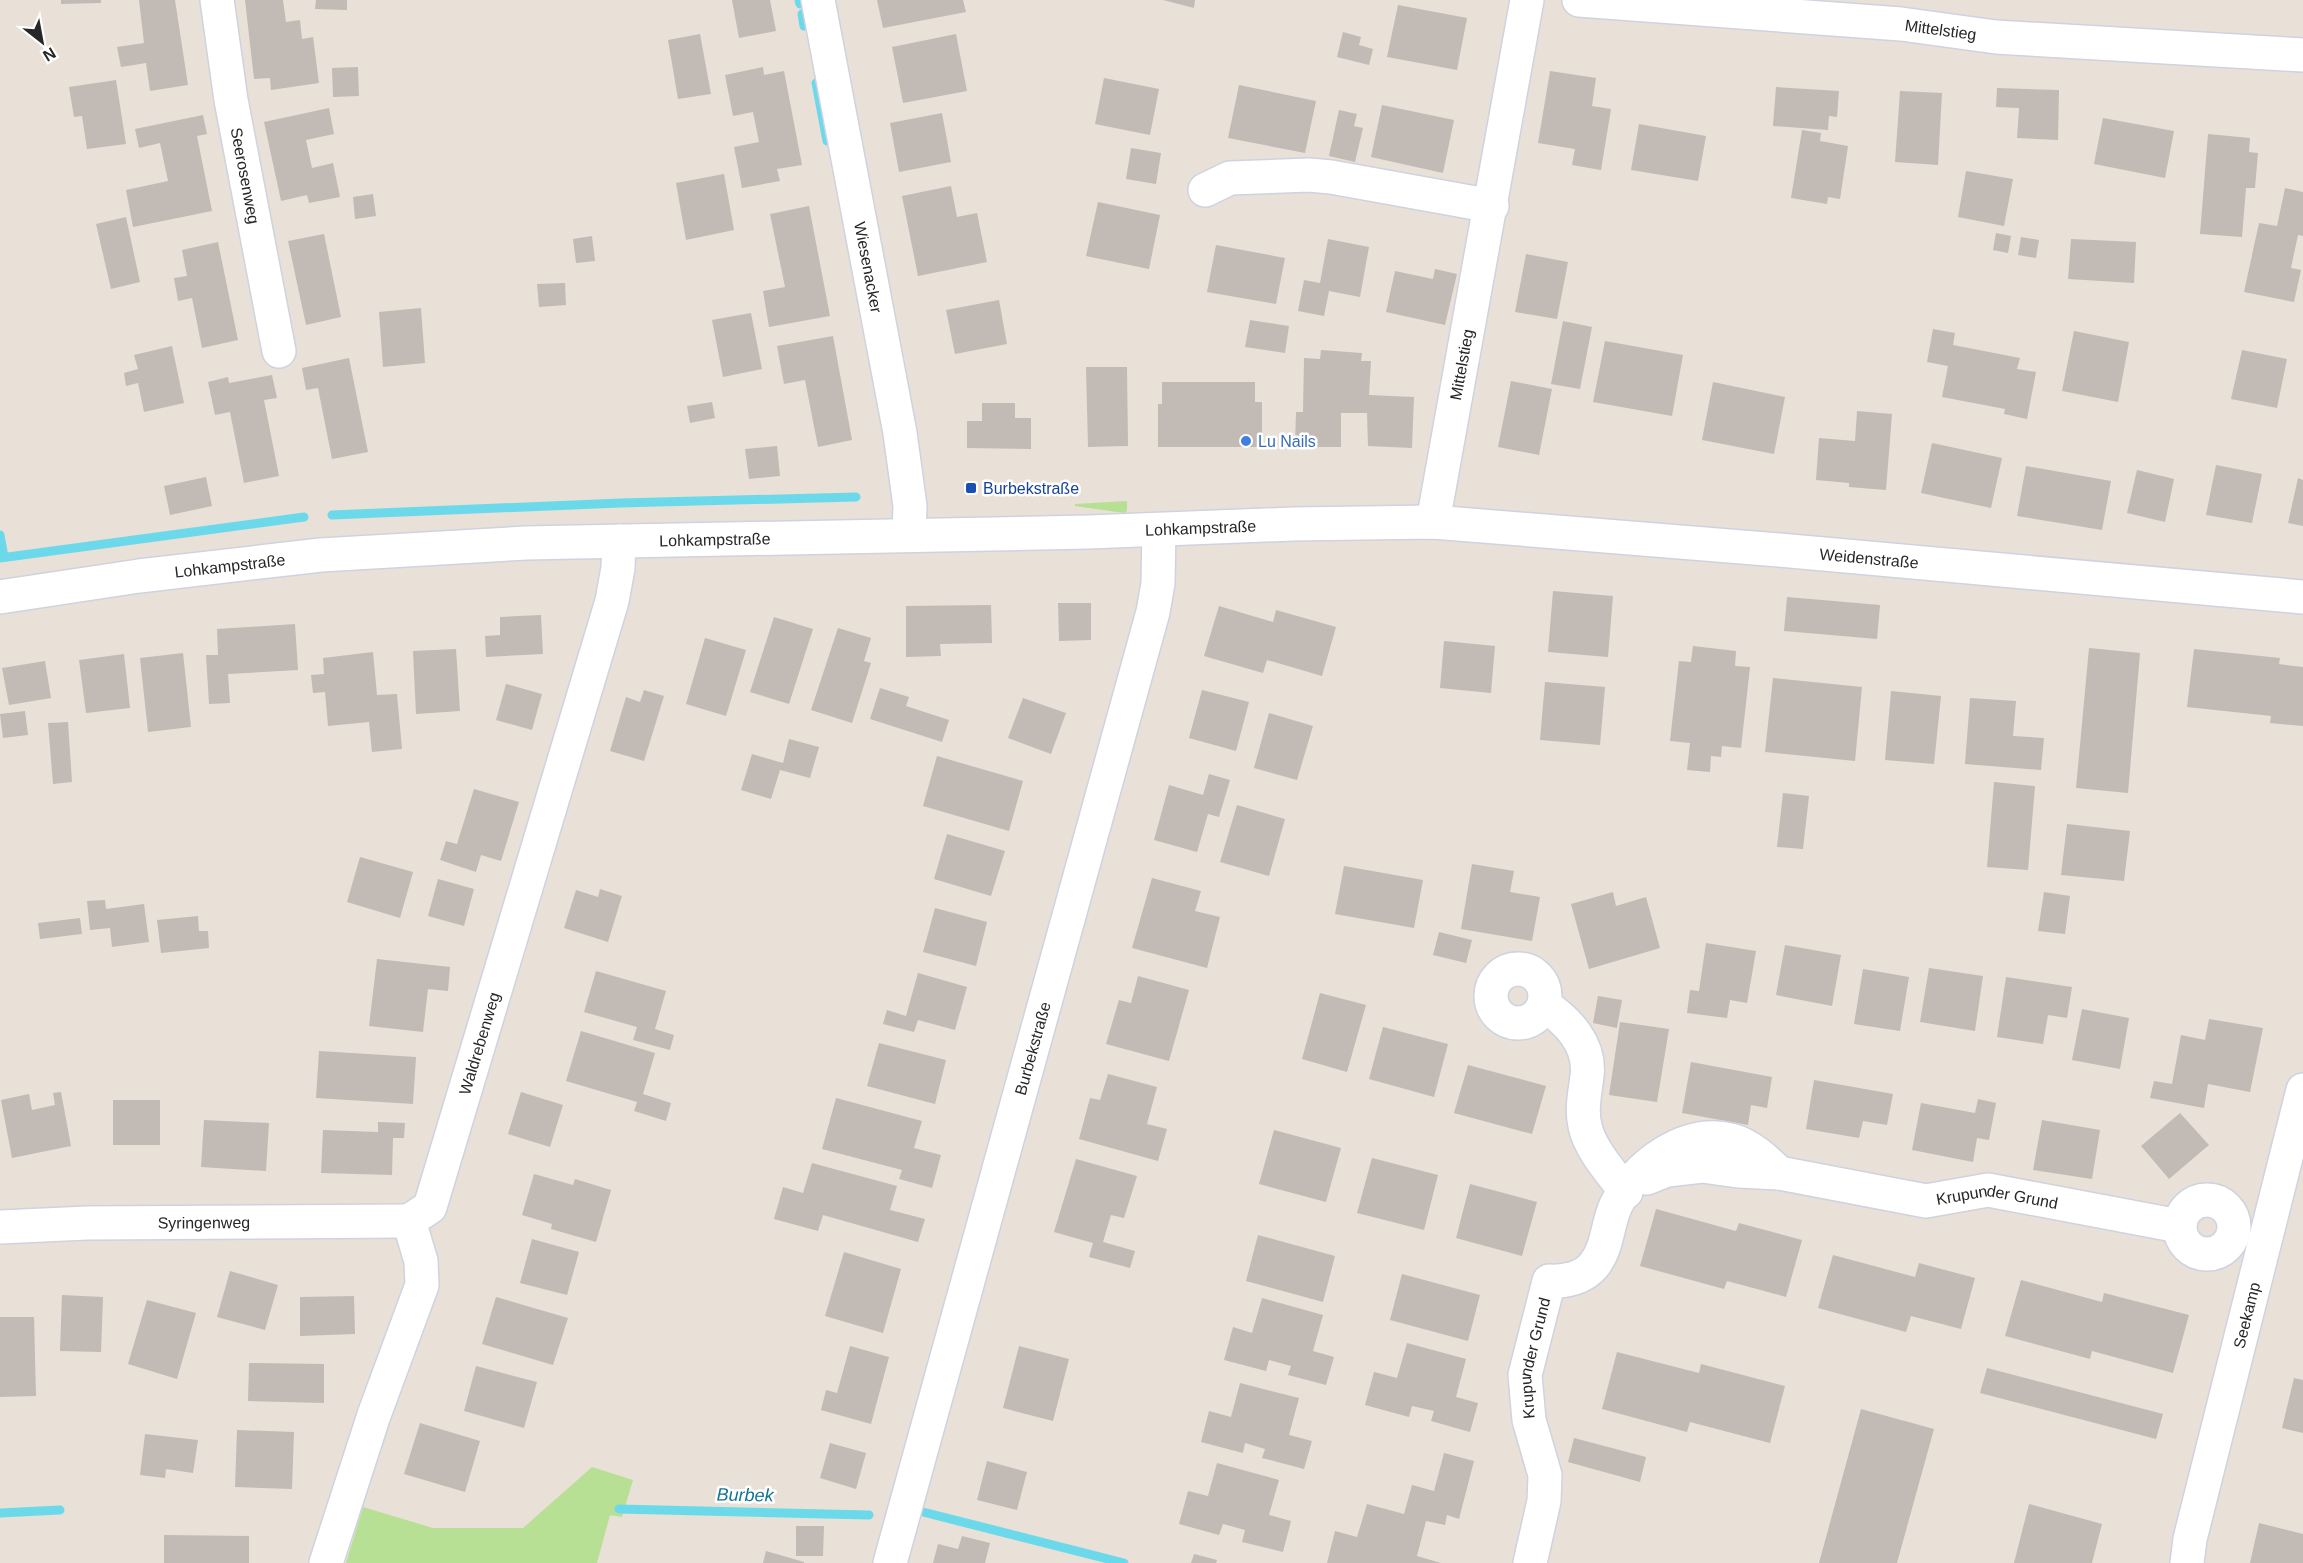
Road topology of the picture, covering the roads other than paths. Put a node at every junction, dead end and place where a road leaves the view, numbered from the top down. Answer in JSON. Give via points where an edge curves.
{"nodes":[{"id":1,"x":217,"y":0,"type":"edge"},
{"id":2,"x":818,"y":0,"type":"edge"},
{"id":3,"x":1527,"y":0,"type":"edge"},
{"id":4,"x":1579,"y":0,"type":"edge"},
{"id":5,"x":2303,"y":55,"type":"edge"},
{"id":6,"x":1205,"y":190,"type":"dead end"},
{"id":7,"x":1492,"y":206,"type":"junction"},
{"id":8,"x":279,"y":351,"type":"dead end"},
{"id":9,"x":1433,"y":522,"type":"junction"},
{"id":10,"x":1159,"y":530,"type":"junction"},
{"id":11,"x":909,"y":535,"type":"junction"},
{"id":12,"x":620,"y":541,"type":"junction"},
{"id":13,"x":0,"y":597,"type":"edge"},
{"id":14,"x":2303,"y":597,"type":"edge"},
{"id":15,"x":1544,"y":1005,"type":"dead end"},
{"id":16,"x":2303,"y":1090,"type":"edge"},
{"id":17,"x":1626,"y":1192,"type":"junction"},
{"id":18,"x":409,"y":1221,"type":"junction"},
{"id":19,"x":0,"y":1227,"type":"edge"},
{"id":20,"x":2248,"y":1240,"type":"junction"},
{"id":21,"x":2188,"y":1551,"type":"edge"},
{"id":22,"x":326,"y":1563,"type":"edge"},
{"id":23,"x":890,"y":1563,"type":"edge"},
{"id":24,"x":1530,"y":1563,"type":"edge"},
{"id":25,"x":2166,"y":1563,"type":"edge"}],
"edges":[{"from":1,"to":8,"type":"street","name":"Seerosenweg","via":[[233,111]]},
{"from":2,"to":11,"type":"street","name":"Wiesenacker","via":[[900,433],[908,484]]},
{"from":3,"to":7,"type":"street","name":"Mittelstieg"},
{"from":4,"to":5,"type":"street","name":"Mittelstieg","via":[[1901,24],[1996,38]]},
{"from":6,"to":7,"type":"street","via":[[1230,178],[1309,175]]},
{"from":7,"to":9,"type":"street","name":"Mittelstieg"},
{"from":9,"to":10,"type":"street","name":"Lohkampstraße"},
{"from":9,"to":14,"type":"street","name":"Weidenstraße"},
{"from":10,"to":11,"type":"street","name":"Lohkampstraße"},
{"from":10,"to":23,"type":"street","name":"Burbekstraße","via":[[1153,612]]},
{"from":11,"to":12,"type":"street","name":"Lohkampstraße"},
{"from":12,"to":13,"type":"street","name":"Lohkampstraße","via":[[321,555]]},
{"from":12,"to":18,"type":"street","name":"Waldrebenweg","via":[[612,601],[430,1207]]},
{"from":15,"to":17,"type":"street","via":[[1560,1016],[1586,1054],[1582,1112],[1585,1129]]},
{"from":16,"to":20,"type":"street","name":"Seekamp"},
{"from":17,"to":20,"type":"street","name":"Krupunder Grund","via":[[1644,1167],[1687,1142],[1706,1137],[1749,1148],[1779,1173],[1926,1201],[1988,1190],[2179,1226],[2184,1242],[2205,1254]]},
{"from":17,"to":24,"type":"street","name":"Krupunder Grund","via":[[1616,1205],[1601,1255],[1594,1265],[1586,1274],[1549,1281],[1546,1291],[1525,1375],[1529,1420],[1545,1475],[1544,1501]]},
{"from":18,"to":19,"type":"street","name":"Syringenweg"},
{"from":18,"to":22,"type":"street","via":[[421,1261],[422,1285]]},
{"from":20,"to":21,"type":"street","name":"Seekamp"},
{"from":21,"to":25,"type":"street","name":"Seekamp"}]}
